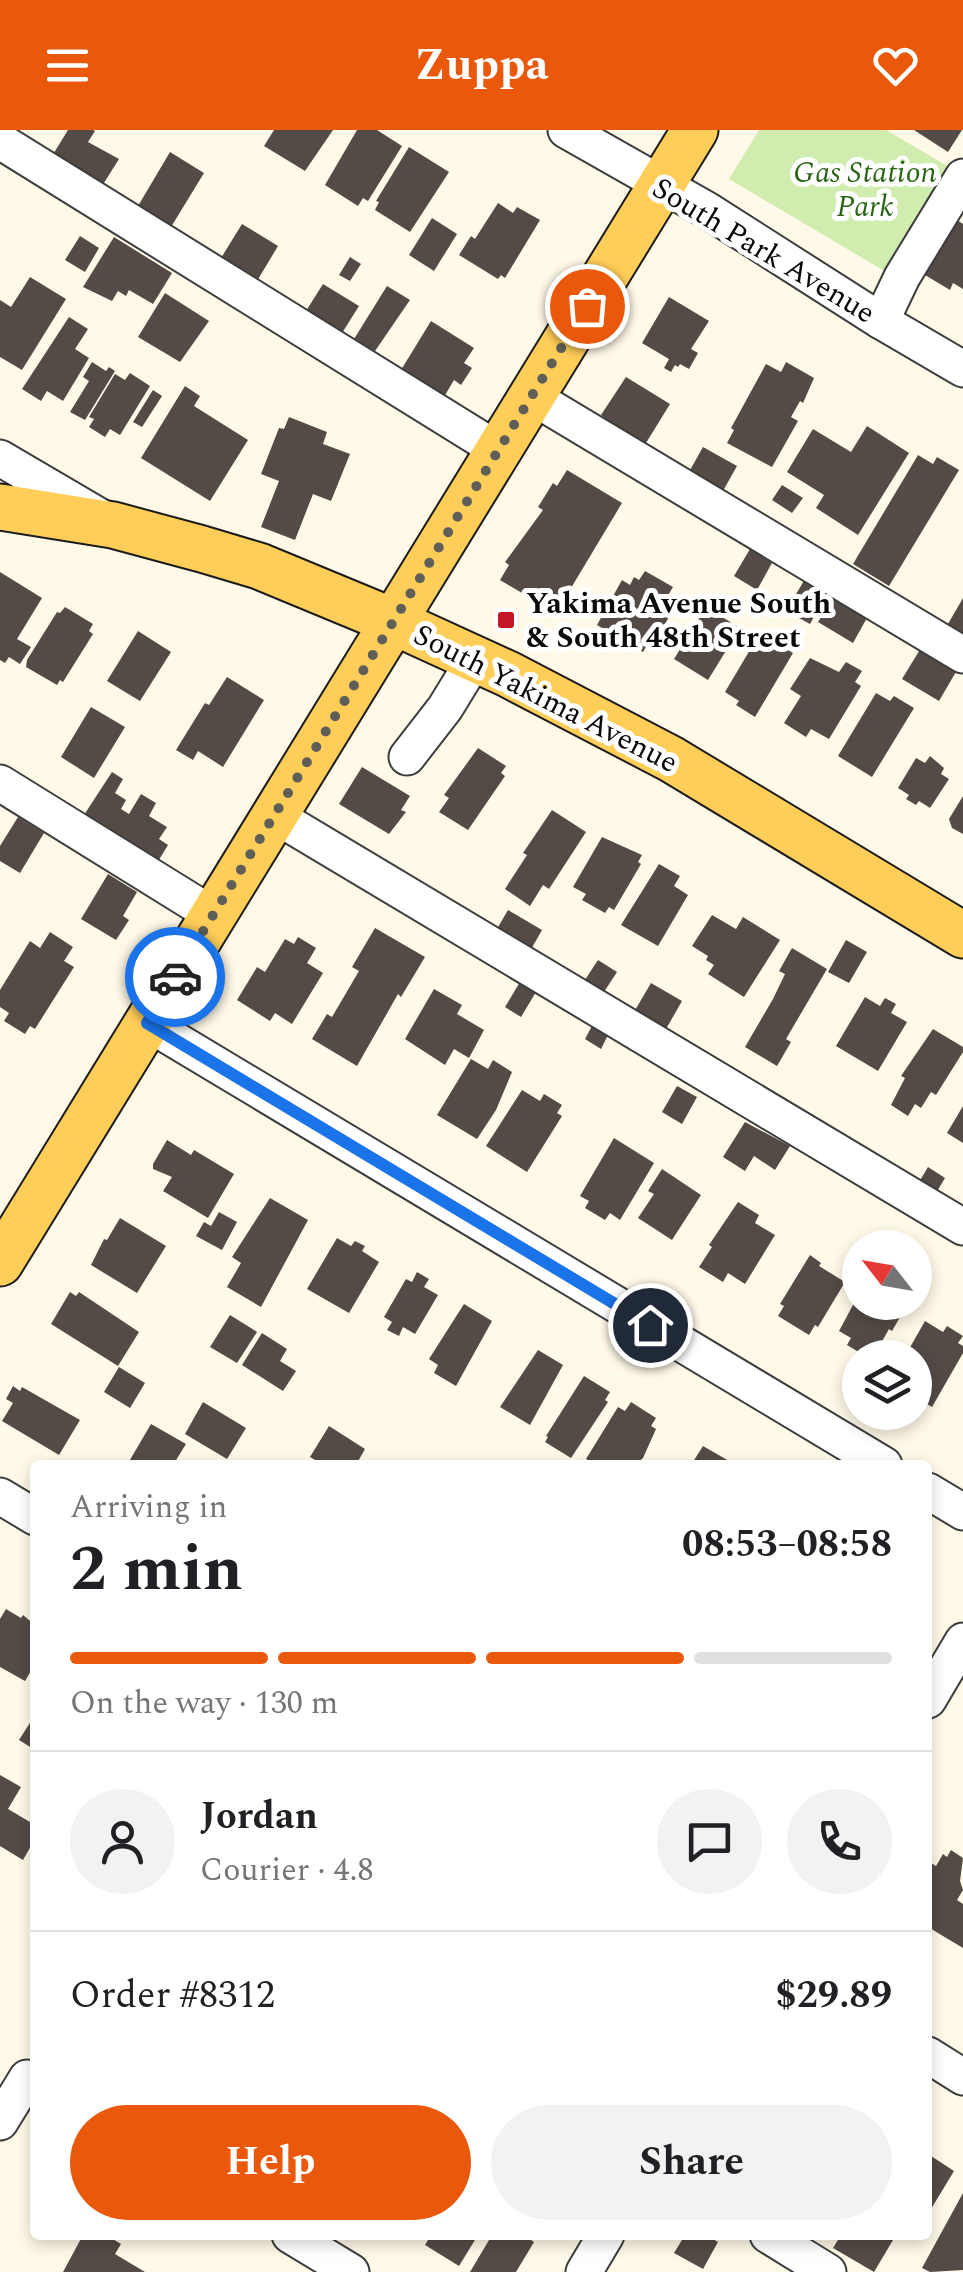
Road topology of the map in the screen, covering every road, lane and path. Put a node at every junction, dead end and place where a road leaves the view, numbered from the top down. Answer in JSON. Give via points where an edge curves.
{"nodes":[{"id":1,"x":566,"y":130,"type":"edge"},
{"id":2,"x":695,"y":130,"type":"edge"},
{"id":3,"x":0,"y":141,"type":"edge"},
{"id":4,"x":963,"y":178,"type":"edge"},
{"id":5,"x":661,"y":186,"type":"junction"},
{"id":6,"x":881,"y":321,"type":"junction"},
{"id":7,"x":963,"y":368,"type":"edge"},
{"id":8,"x":531,"y":396,"type":"junction"},
{"id":9,"x":498,"y":450,"type":"junction"},
{"id":10,"x":0,"y":458,"type":"edge"},
{"id":11,"x":0,"y":507,"type":"edge"},
{"id":12,"x":113,"y":525,"type":"junction"},
{"id":13,"x":392,"y":620,"type":"junction"},
{"id":14,"x":963,"y":655,"type":"edge"},
{"id":15,"x":475,"y":659,"type":"junction"},
{"id":16,"x":407,"y":757,"type":"dead end"},
{"id":17,"x":0,"y":783,"type":"edge"},
{"id":18,"x":274,"y":815,"type":"junction"},
{"id":19,"x":213,"y":915,"type":"junction"},
{"id":20,"x":963,"y":934,"type":"edge"},
{"id":21,"x":147,"y":1023,"type":"junction"},
{"id":22,"x":963,"y":1227,"type":"edge"},
{"id":23,"x":0,"y":1263,"type":"edge"},
{"id":24,"x":876,"y":1460,"type":"edge"},
{"id":25,"x":932,"y":1493,"type":"edge"},
{"id":26,"x":0,"y":1496,"type":"edge"},
{"id":27,"x":963,"y":1512,"type":"edge"},
{"id":28,"x":30,"y":1514,"type":"edge"},
{"id":29,"x":963,"y":1642,"type":"edge"},
{"id":30,"x":932,"y":1693,"type":"edge"},
{"id":31,"x":932,"y":2058,"type":"edge"},
{"id":32,"x":21,"y":2074,"type":"edge"},
{"id":33,"x":963,"y":2077,"type":"edge"},
{"id":34,"x":0,"y":2122,"type":"edge"},
{"id":35,"x":298,"y":2240,"type":"edge"},
{"id":36,"x":603,"y":2240,"type":"edge"},
{"id":37,"x":776,"y":2240,"type":"edge"},
{"id":38,"x":351,"y":2272,"type":"edge"},
{"id":39,"x":584,"y":2272,"type":"edge"},
{"id":40,"x":828,"y":2272,"type":"edge"}],
"edges":[{"from":1,"to":5,"type":"street","name":"South Park Avenue"},
{"from":2,"to":5,"type":"main road"},
{"from":3,"to":9,"type":"street"},
{"from":4,"to":6,"type":"street"},
{"from":5,"to":6,"type":"street","name":"South Park Avenue"},
{"from":5,"to":8,"type":"main road"},
{"from":6,"to":7,"type":"street","name":"South Park Avenue"},
{"from":8,"to":9,"type":"main road"},
{"from":8,"to":14,"type":"street"},
{"from":9,"to":13,"type":"main road"},
{"from":10,"to":12,"type":"street","name":"South Yakima Avenue"},
{"from":11,"to":12,"type":"main road"},
{"from":12,"to":13,"type":"main road","name":"South Yakima Avenue","via":[[260,566]]},
{"from":13,"to":15,"type":"main road","name":"South Yakima Avenue"},
{"from":13,"to":18,"type":"main road"},
{"from":15,"to":16,"type":"street"},
{"from":15,"to":20,"type":"main road","name":"South Yakima Avenue","via":[[671,759]]},
{"from":17,"to":19,"type":"street"},
{"from":18,"to":19,"type":"main road"},
{"from":18,"to":22,"type":"street"},
{"from":19,"to":21,"type":"main road"},
{"from":21,"to":23,"type":"main road"},
{"from":21,"to":24,"type":"street"},
{"from":25,"to":27,"type":"street"},
{"from":26,"to":28,"type":"street"},
{"from":29,"to":30,"type":"street"},
{"from":31,"to":33,"type":"street"},
{"from":32,"to":34,"type":"street"},
{"from":35,"to":38,"type":"street"},
{"from":36,"to":39,"type":"street"},
{"from":37,"to":40,"type":"street"}]}
